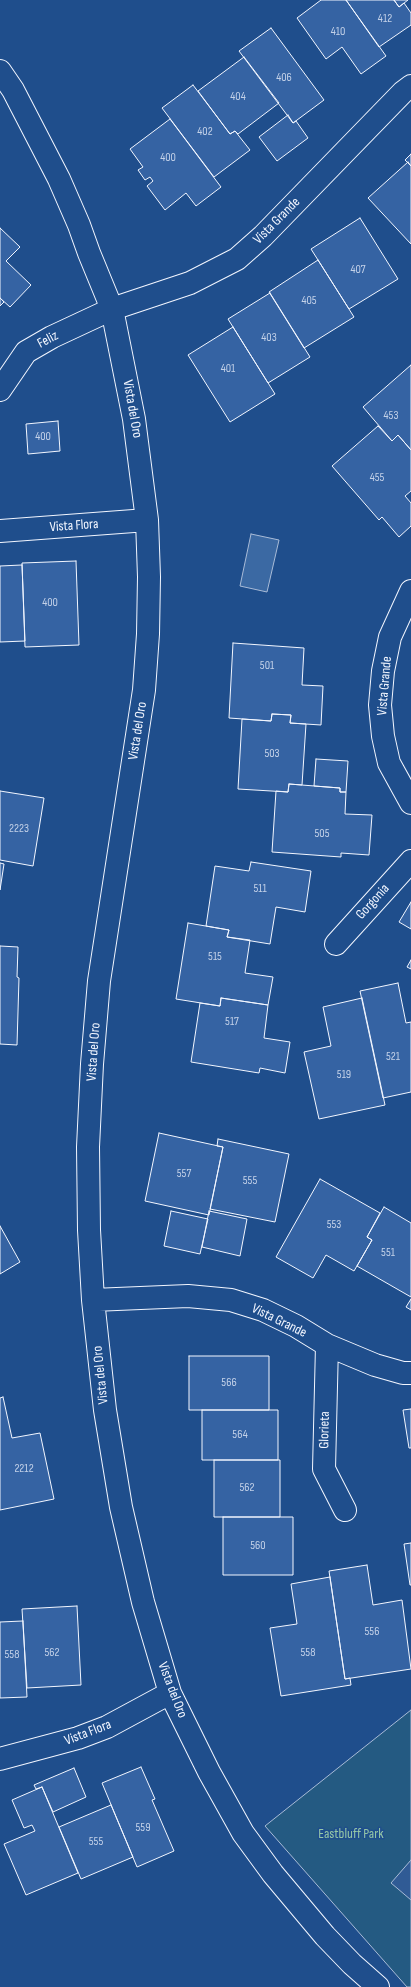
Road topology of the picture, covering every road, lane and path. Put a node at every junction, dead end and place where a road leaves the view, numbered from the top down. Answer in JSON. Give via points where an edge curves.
{"nodes":[{"id":1,"x":0,"y":71,"type":"edge"},
{"id":2,"x":411,"y":86,"type":"edge"},
{"id":3,"x":112,"y":310,"type":"junction"},
{"id":4,"x":0,"y":390,"type":"edge"},
{"id":5,"x":147,"y":520,"type":"junction"},
{"id":6,"x":0,"y":531,"type":"edge"},
{"id":7,"x":411,"y":591,"type":"edge"},
{"id":8,"x":411,"y":803,"type":"edge"},
{"id":9,"x":411,"y":861,"type":"edge"},
{"id":10,"x":336,"y":944,"type":"dead end"},
{"id":11,"x":93,"y":1300,"type":"junction"},
{"id":12,"x":327,"y":1345,"type":"junction"},
{"id":13,"x":411,"y":1373,"type":"edge"},
{"id":14,"x":345,"y":1510,"type":"dead end"},
{"id":15,"x":170,"y":1693,"type":"junction"},
{"id":16,"x":0,"y":1759,"type":"edge"},
{"id":17,"x":378,"y":1987,"type":"edge"}],
"edges":[{"from":1,"to":3,"type":"street","name":"Vista del Oro","via":[[59,179]]},
{"from":2,"to":3,"type":"street","name":"Vista Grande","via":[[264,236],[237,259],[190,282]]},
{"from":3,"to":4,"type":"street","name":"Feliz","via":[[52,337],[26,352]]},
{"from":3,"to":5,"type":"street","name":"Vista del Oro","via":[[134,419]]},
{"from":5,"to":6,"type":"street","name":"Vista Flora"},
{"from":5,"to":11,"type":"street","name":"Vista del Oro","via":[[148,634],[144,690],[99,981],[92,1064],[88,1147]]},
{"from":7,"to":8,"type":"street","name":"Vista Grande","via":[[390,637],[380,704],[389,763]]},
{"from":9,"to":10,"type":"street","name":"Gorgonia"},
{"from":11,"to":12,"type":"street","name":"Vista Grande","via":[[188,1296],[230,1300],[263,1310]]},
{"from":11,"to":15,"type":"street","name":"Vista del Oro","via":[[104,1410],[121,1507],[143,1602]]},
{"from":12,"to":13,"type":"street","name":"Vista Grande","via":[[375,1365]]},
{"from":12,"to":14,"type":"street","name":"Glorieta","via":[[324,1469]]},
{"from":15,"to":16,"type":"street","name":"Vista Flora","via":[[107,1727],[78,1738]]},
{"from":15,"to":17,"type":"street","name":"Vista del Oro","via":[[243,1833],[273,1874],[325,1936]]}]}
